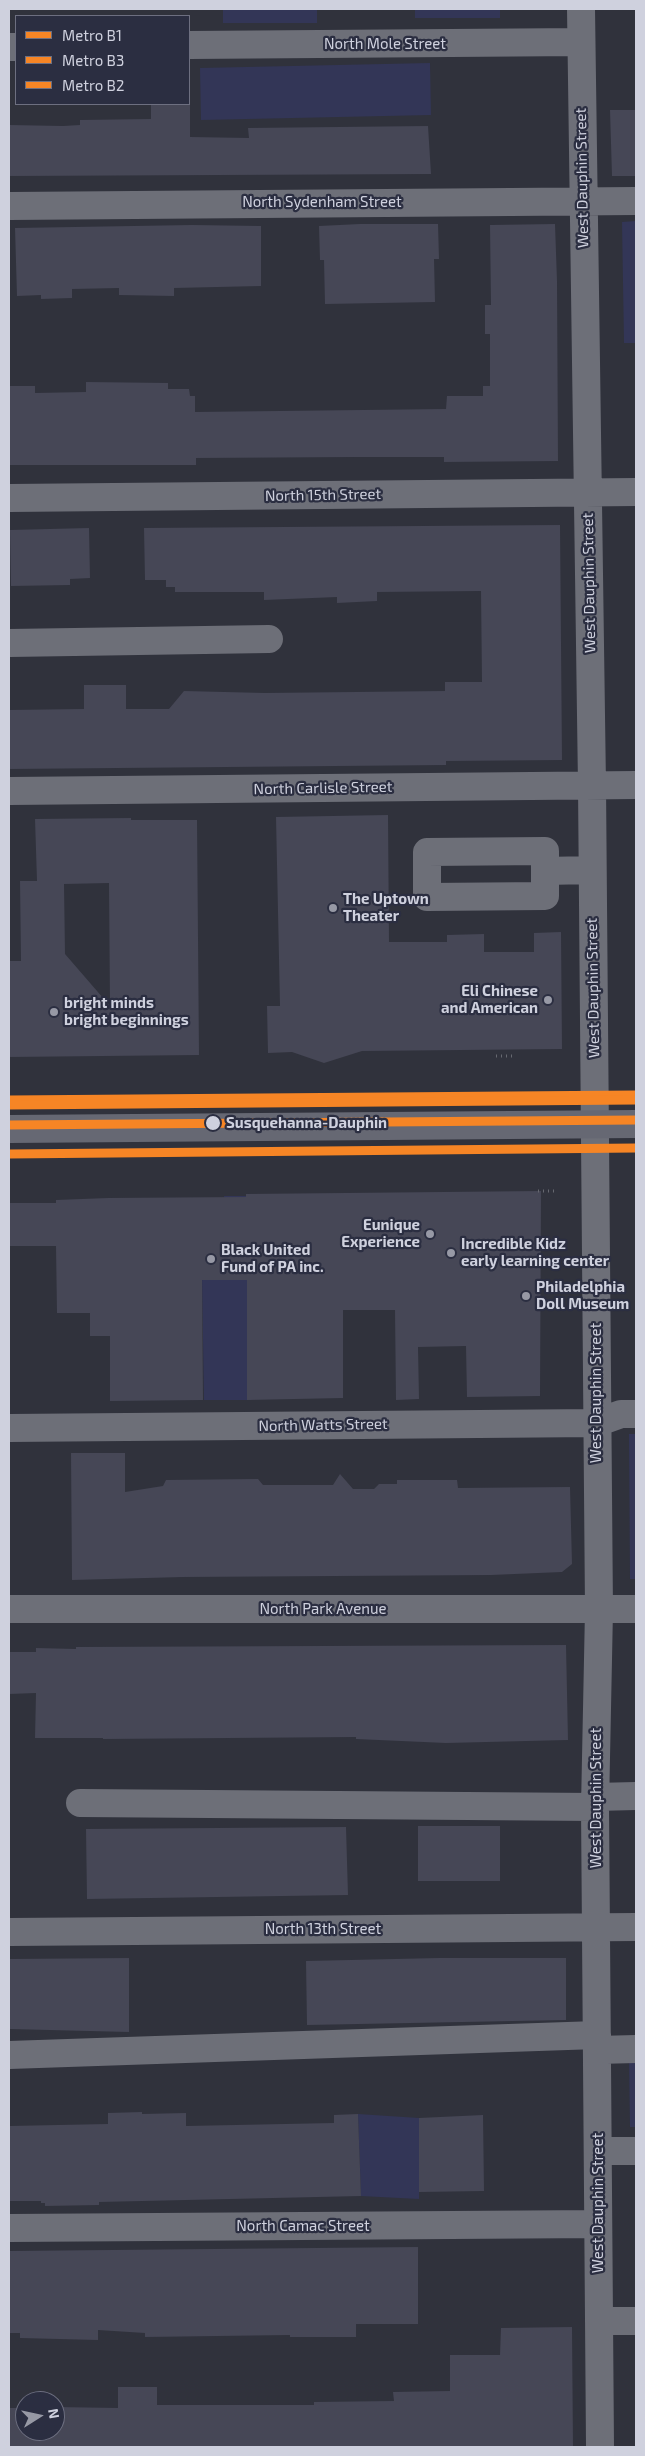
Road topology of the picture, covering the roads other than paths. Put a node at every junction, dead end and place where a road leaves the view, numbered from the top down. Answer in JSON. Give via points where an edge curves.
{"nodes":[{"id":1,"x":581,"y":9,"type":"edge"},
{"id":2,"x":581,"y":42,"type":"junction"},
{"id":3,"x":190,"y":45,"type":"edge"},
{"id":4,"x":582,"y":201,"type":"junction"},
{"id":5,"x":636,"y":201,"type":"edge"},
{"id":6,"x":9,"y":206,"type":"edge"},
{"id":7,"x":588,"y":491,"type":"junction"},
{"id":8,"x":636,"y":492,"type":"edge"},
{"id":9,"x":9,"y":498,"type":"edge"},
{"id":10,"x":270,"y":639,"type":"dead end"},
{"id":11,"x":9,"y":643,"type":"edge"},
{"id":12,"x":636,"y":784,"type":"edge"},
{"id":13,"x":592,"y":785,"type":"junction"},
{"id":14,"x":9,"y":791,"type":"edge"},
{"id":15,"x":592,"y":870,"type":"junction"},
{"id":16,"x":546,"y":871,"type":"dead end"},
{"id":17,"x":594,"y":1124,"type":"junction"},
{"id":18,"x":636,"y":1124,"type":"edge"},
{"id":19,"x":9,"y":1129,"type":"edge"},
{"id":20,"x":636,"y":1414,"type":"edge"},
{"id":21,"x":596,"y":1422,"type":"junction"},
{"id":22,"x":9,"y":1428,"type":"edge"},
{"id":23,"x":9,"y":1609,"type":"edge"},
{"id":24,"x":599,"y":1610,"type":"junction"},
{"id":25,"x":636,"y":1610,"type":"edge"},
{"id":26,"x":636,"y":1796,"type":"edge"},
{"id":27,"x":595,"y":1802,"type":"junction"},
{"id":28,"x":80,"y":1803,"type":"dead end"},
{"id":29,"x":596,"y":1927,"type":"junction"},
{"id":30,"x":636,"y":1927,"type":"edge"},
{"id":31,"x":9,"y":1932,"type":"edge"},
{"id":32,"x":597,"y":2043,"type":"junction"},
{"id":33,"x":636,"y":2049,"type":"edge"},
{"id":34,"x":9,"y":2054,"type":"edge"},
{"id":35,"x":598,"y":2151,"type":"junction"},
{"id":36,"x":636,"y":2151,"type":"edge"},
{"id":37,"x":598,"y":2224,"type":"junction"},
{"id":38,"x":9,"y":2228,"type":"edge"},
{"id":39,"x":636,"y":2320,"type":"edge"},
{"id":40,"x":599,"y":2321,"type":"junction"},
{"id":41,"x":600,"y":2447,"type":"edge"}],
"edges":[{"from":1,"to":2,"type":"street","name":"West Dauphin Street"},
{"from":2,"to":3,"type":"street","name":"North Mole Street"},
{"from":2,"to":4,"type":"street","name":"West Dauphin Street"},
{"from":4,"to":5,"type":"street","name":"North Sydenham Street"},
{"from":4,"to":6,"type":"street","name":"North Sydenham Street"},
{"from":4,"to":7,"type":"street","name":"West Dauphin Street"},
{"from":7,"to":8,"type":"street","name":"North 15th Street"},
{"from":7,"to":9,"type":"street","name":"North 15th Street"},
{"from":7,"to":13,"type":"street","name":"West Dauphin Street"},
{"from":10,"to":11,"type":"street"},
{"from":12,"to":13,"type":"street","name":"North Carlisle Street"},
{"from":13,"to":14,"type":"street","name":"North Carlisle Street"},
{"from":13,"to":15,"type":"street","name":"West Dauphin Street"},
{"from":15,"to":16,"type":"street"},
{"from":15,"to":17,"type":"street","name":"West Dauphin Street"},
{"from":17,"to":18,"type":"main road"},
{"from":17,"to":19,"type":"main road"},
{"from":17,"to":21,"type":"street","name":"West Dauphin Street"},
{"from":20,"to":21,"type":"street","name":"North Watts Street","via":[[621,1414]]},
{"from":21,"to":22,"type":"street","name":"North Watts Street"},
{"from":21,"to":24,"type":"street","name":"West Dauphin Street"},
{"from":23,"to":24,"type":"street","name":"North Park Avenue"},
{"from":24,"to":25,"type":"street","name":"North Park Avenue"},
{"from":24,"to":27,"type":"street","name":"West Dauphin Street"},
{"from":26,"to":27,"type":"street"},
{"from":27,"to":28,"type":"street"},
{"from":27,"to":29,"type":"street","name":"West Dauphin Street"},
{"from":29,"to":30,"type":"street","name":"North 13th Street"},
{"from":29,"to":31,"type":"street","name":"North 13th Street"},
{"from":29,"to":32,"type":"street","name":"West Dauphin Street"},
{"from":32,"to":33,"type":"street"},
{"from":32,"to":34,"type":"street"},
{"from":32,"to":35,"type":"street","name":"West Dauphin Street"},
{"from":35,"to":36,"type":"street"},
{"from":35,"to":37,"type":"street","name":"West Dauphin Street"},
{"from":37,"to":38,"type":"street","name":"North Camac Street"},
{"from":37,"to":40,"type":"street","name":"West Dauphin Street"},
{"from":39,"to":40,"type":"street"},
{"from":40,"to":41,"type":"street","name":"West Dauphin Street"}]}
